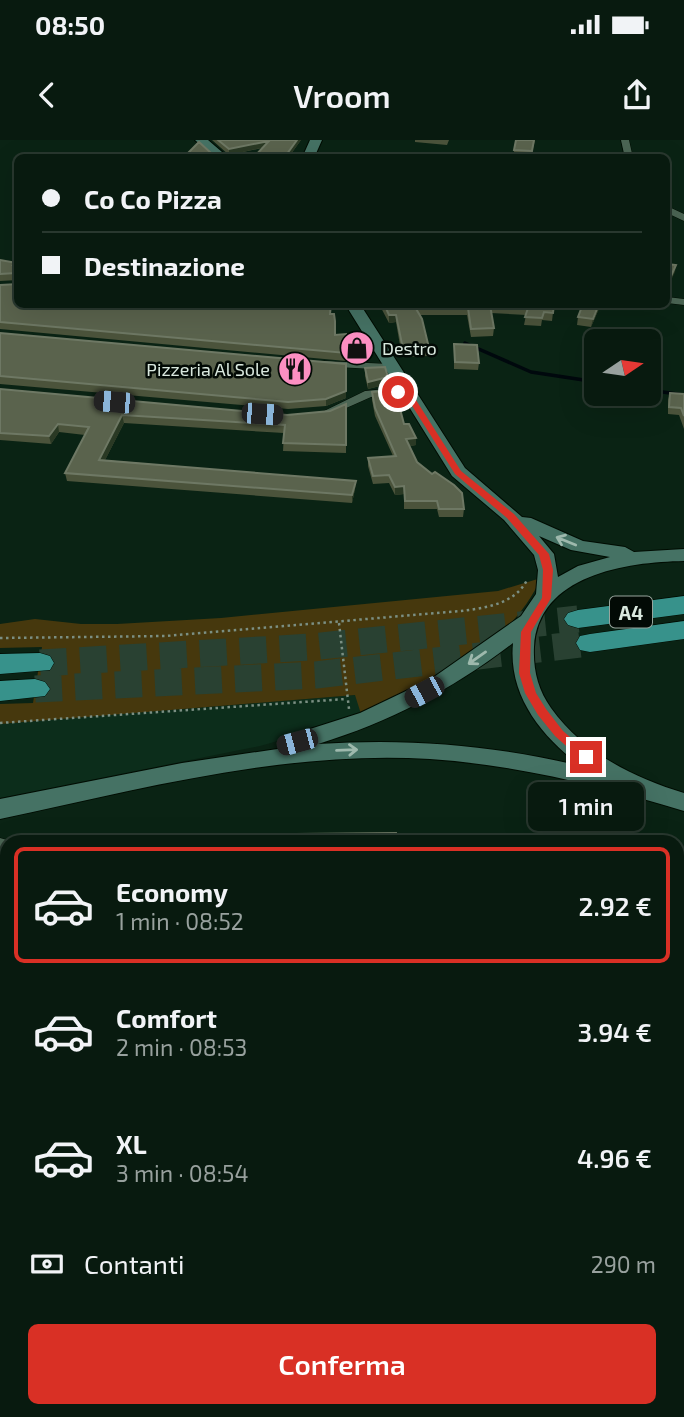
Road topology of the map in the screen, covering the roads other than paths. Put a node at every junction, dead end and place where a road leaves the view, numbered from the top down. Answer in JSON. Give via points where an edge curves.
{"nodes":[{"id":1,"x":201,"y":140,"type":"edge"},
{"id":2,"x":218,"y":154,"type":"edge"},
{"id":3,"x":354,"y":308,"type":"edge"},
{"id":4,"x":313,"y":363,"type":"edge"},
{"id":5,"x":391,"y":367,"type":"junction"},
{"id":6,"x":406,"y":391,"type":"junction"},
{"id":7,"x":316,"y":415,"type":"edge"},
{"id":8,"x":510,"y":516,"type":"junction"},
{"id":9,"x":657,"y":555,"type":"junction"},
{"id":10,"x":684,"y":555,"type":"edge"},
{"id":11,"x":547,"y":598,"type":"junction"},
{"id":12,"x":684,"y":605,"type":"edge"},
{"id":13,"x":532,"y":618,"type":"junction"},
{"id":14,"x":684,"y":630,"type":"edge"},
{"id":15,"x":0,"y":664,"type":"edge"},
{"id":16,"x":0,"y":691,"type":"edge"},
{"id":17,"x":207,"y":767,"type":"junction"},
{"id":18,"x":641,"y":787,"type":"junction"},
{"id":19,"x":684,"y":802,"type":"edge"},
{"id":20,"x":0,"y":808,"type":"edge"}],
"edges":[{"from":1,"to":2,"type":"main road"},
{"from":3,"to":5,"type":"main road"},
{"from":4,"to":5,"type":"street"},
{"from":5,"to":6,"type":"main road"},
{"from":6,"to":7,"type":"street","via":[[369,394]]},
{"from":6,"to":8,"type":"main road","via":[[458,472]]},
{"from":9,"to":8,"type":"main road","one_way":true,"via":[[588,549]]},
{"from":8,"to":11,"type":"main road","via":[[544,554]]},
{"from":9,"to":10,"type":"main road"},
{"from":9,"to":11,"type":"main road","via":[[587,570]]},
{"from":11,"to":13,"type":"main road"},
{"from":12,"to":14,"type":"highway","number":"A4","via":[[584,631]]},
{"from":13,"to":17,"type":"main road","one_way":true,"via":[[440,683],[355,724]]},
{"from":13,"to":18,"type":"main road","via":[[525,635],[523,666],[542,712],[579,752]]},
{"from":15,"to":16,"type":"highway","via":[[38,676]]},
{"from":17,"to":18,"type":"main road","one_way":true,"via":[[324,751],[429,751],[491,756]]},
{"from":17,"to":20,"type":"main road"},
{"from":18,"to":19,"type":"main road"}]}
